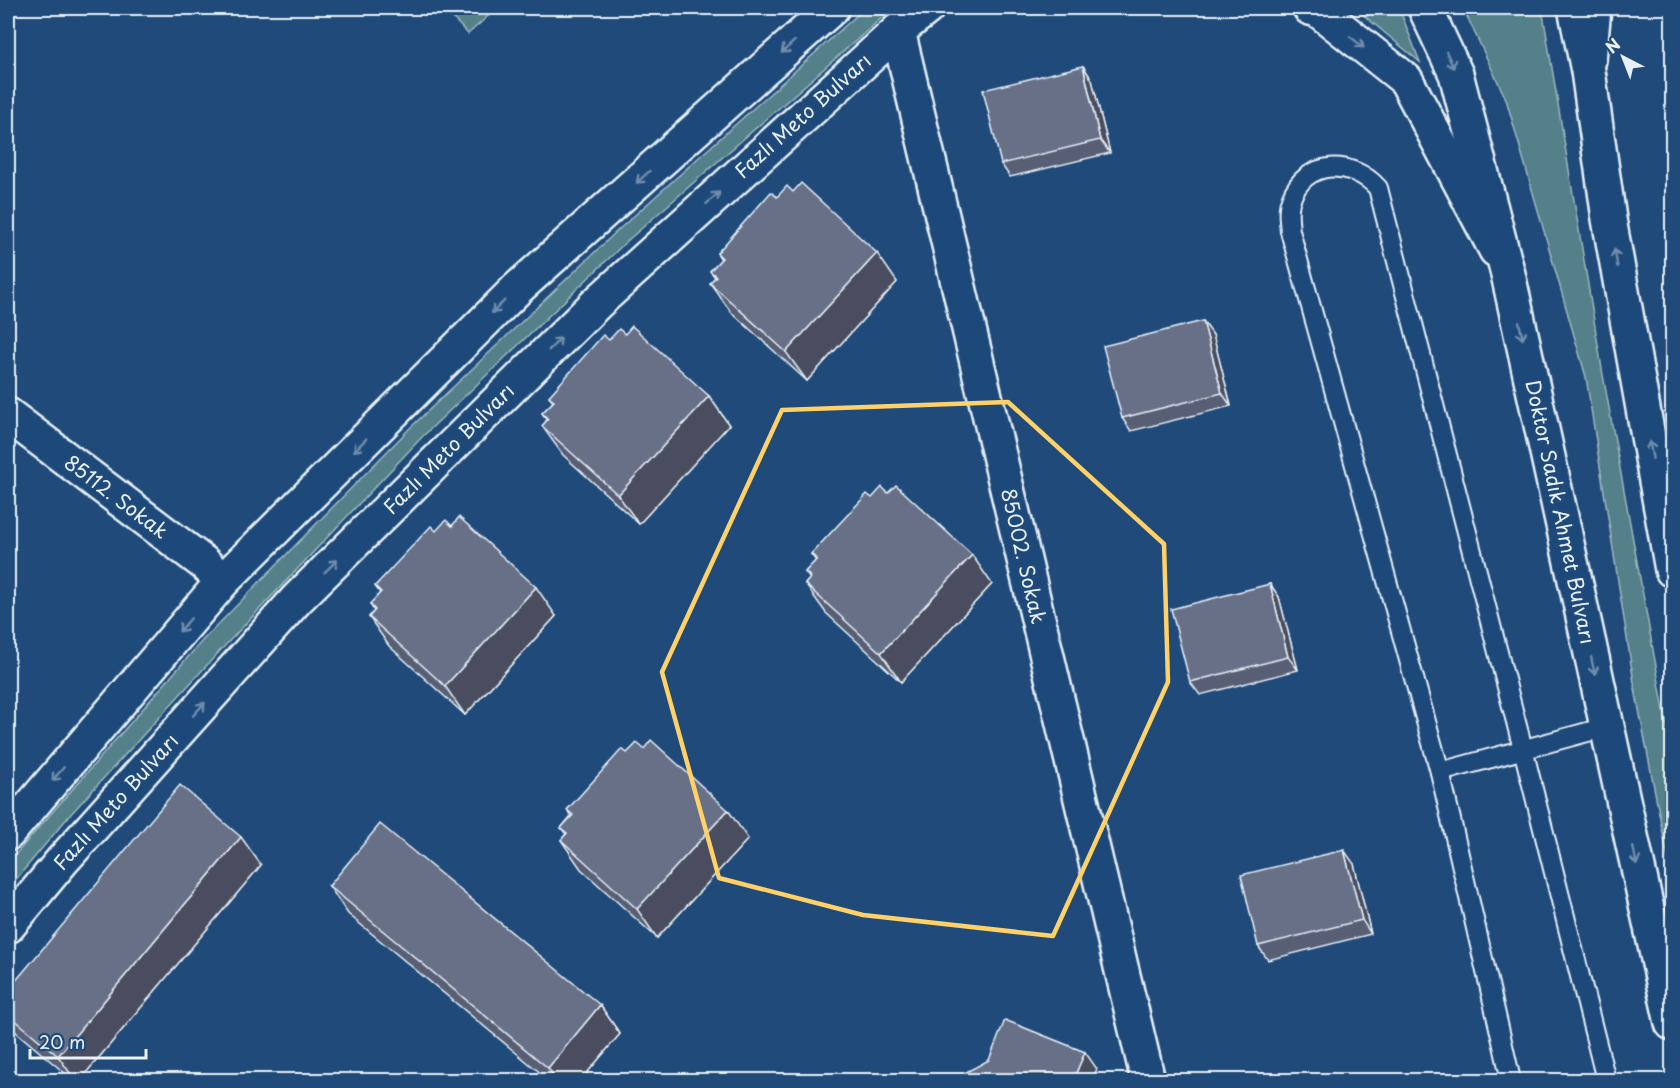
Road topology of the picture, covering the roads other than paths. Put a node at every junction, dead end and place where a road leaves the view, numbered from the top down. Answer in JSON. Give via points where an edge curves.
{"nodes":[{"id":1,"x":832,"y":8,"type":"edge"},
{"id":2,"x":927,"y":8,"type":"edge"},
{"id":3,"x":952,"y":8,"type":"edge"},
{"id":4,"x":1310,"y":8,"type":"edge"},
{"id":5,"x":1425,"y":8,"type":"edge"},
{"id":6,"x":1575,"y":8,"type":"edge"},
{"id":7,"x":1594,"y":8,"type":"edge"},
{"id":8,"x":897,"y":31,"type":"junction"},
{"id":9,"x":1588,"y":71,"type":"junction"},
{"id":10,"x":1508,"y":274,"type":"junction"},
{"id":11,"x":8,"y":415,"type":"edge"},
{"id":12,"x":1672,"y":570,"type":"edge"},
{"id":13,"x":223,"y":581,"type":"junction"},
{"id":14,"x":1606,"y":727,"type":"junction"},
{"id":15,"x":1524,"y":749,"type":"junction"},
{"id":16,"x":1440,"y":772,"type":"junction"},
{"id":17,"x":8,"y":833,"type":"edge"},
{"id":18,"x":8,"y":926,"type":"edge"},
{"id":19,"x":1672,"y":1023,"type":"edge"},
{"id":20,"x":1148,"y":1080,"type":"edge"},
{"id":21,"x":1511,"y":1080,"type":"edge"},
{"id":22,"x":1606,"y":1080,"type":"edge"}],
"edges":[{"from":1,"to":13,"type":"main road","one_way":true,"via":[[518,288]]},
{"from":2,"to":8,"type":"main road","name":"Fazlı Meto Bulvarı"},
{"from":3,"to":8,"type":"main road"},
{"from":4,"to":10,"type":"main road","one_way":true,"via":[[1318,10],[1406,81]]},
{"from":5,"to":10,"type":"main road","name":"Doktor Sadık Ahmet Bulvarı","one_way":true,"via":[[1456,74]]},
{"from":6,"to":9,"type":"main road"},
{"from":7,"to":9,"type":"main road"},
{"from":18,"to":8,"type":"main road","name":"Fazlı Meto Bulvarı","one_way":true,"via":[[297,600],[597,303]]},
{"from":8,"to":20,"type":"main road","name":"85002. Sokak"},
{"from":12,"to":9,"type":"main road","one_way":true,"via":[[1609,219]]},
{"from":10,"to":14,"type":"main road","name":"Doktor Sadık Ahmet Bulvarı","one_way":true},
{"from":11,"to":13,"type":"main road","name":"85112. Sokak"},
{"from":13,"to":17,"type":"main road","one_way":true},
{"from":14,"to":15,"type":"lane"},
{"from":14,"to":19,"type":"main road","name":"Doktor Sadık Ahmet Bulvarı","one_way":true},
{"from":15,"to":16,"type":"lane"},
{"from":15,"to":16,"type":"lane","via":[[1378,188],[1355,170],[1324,168],[1310,175],[1290,200],[1290,231]]},
{"from":15,"to":22,"type":"lane"},
{"from":16,"to":21,"type":"lane"}]}
